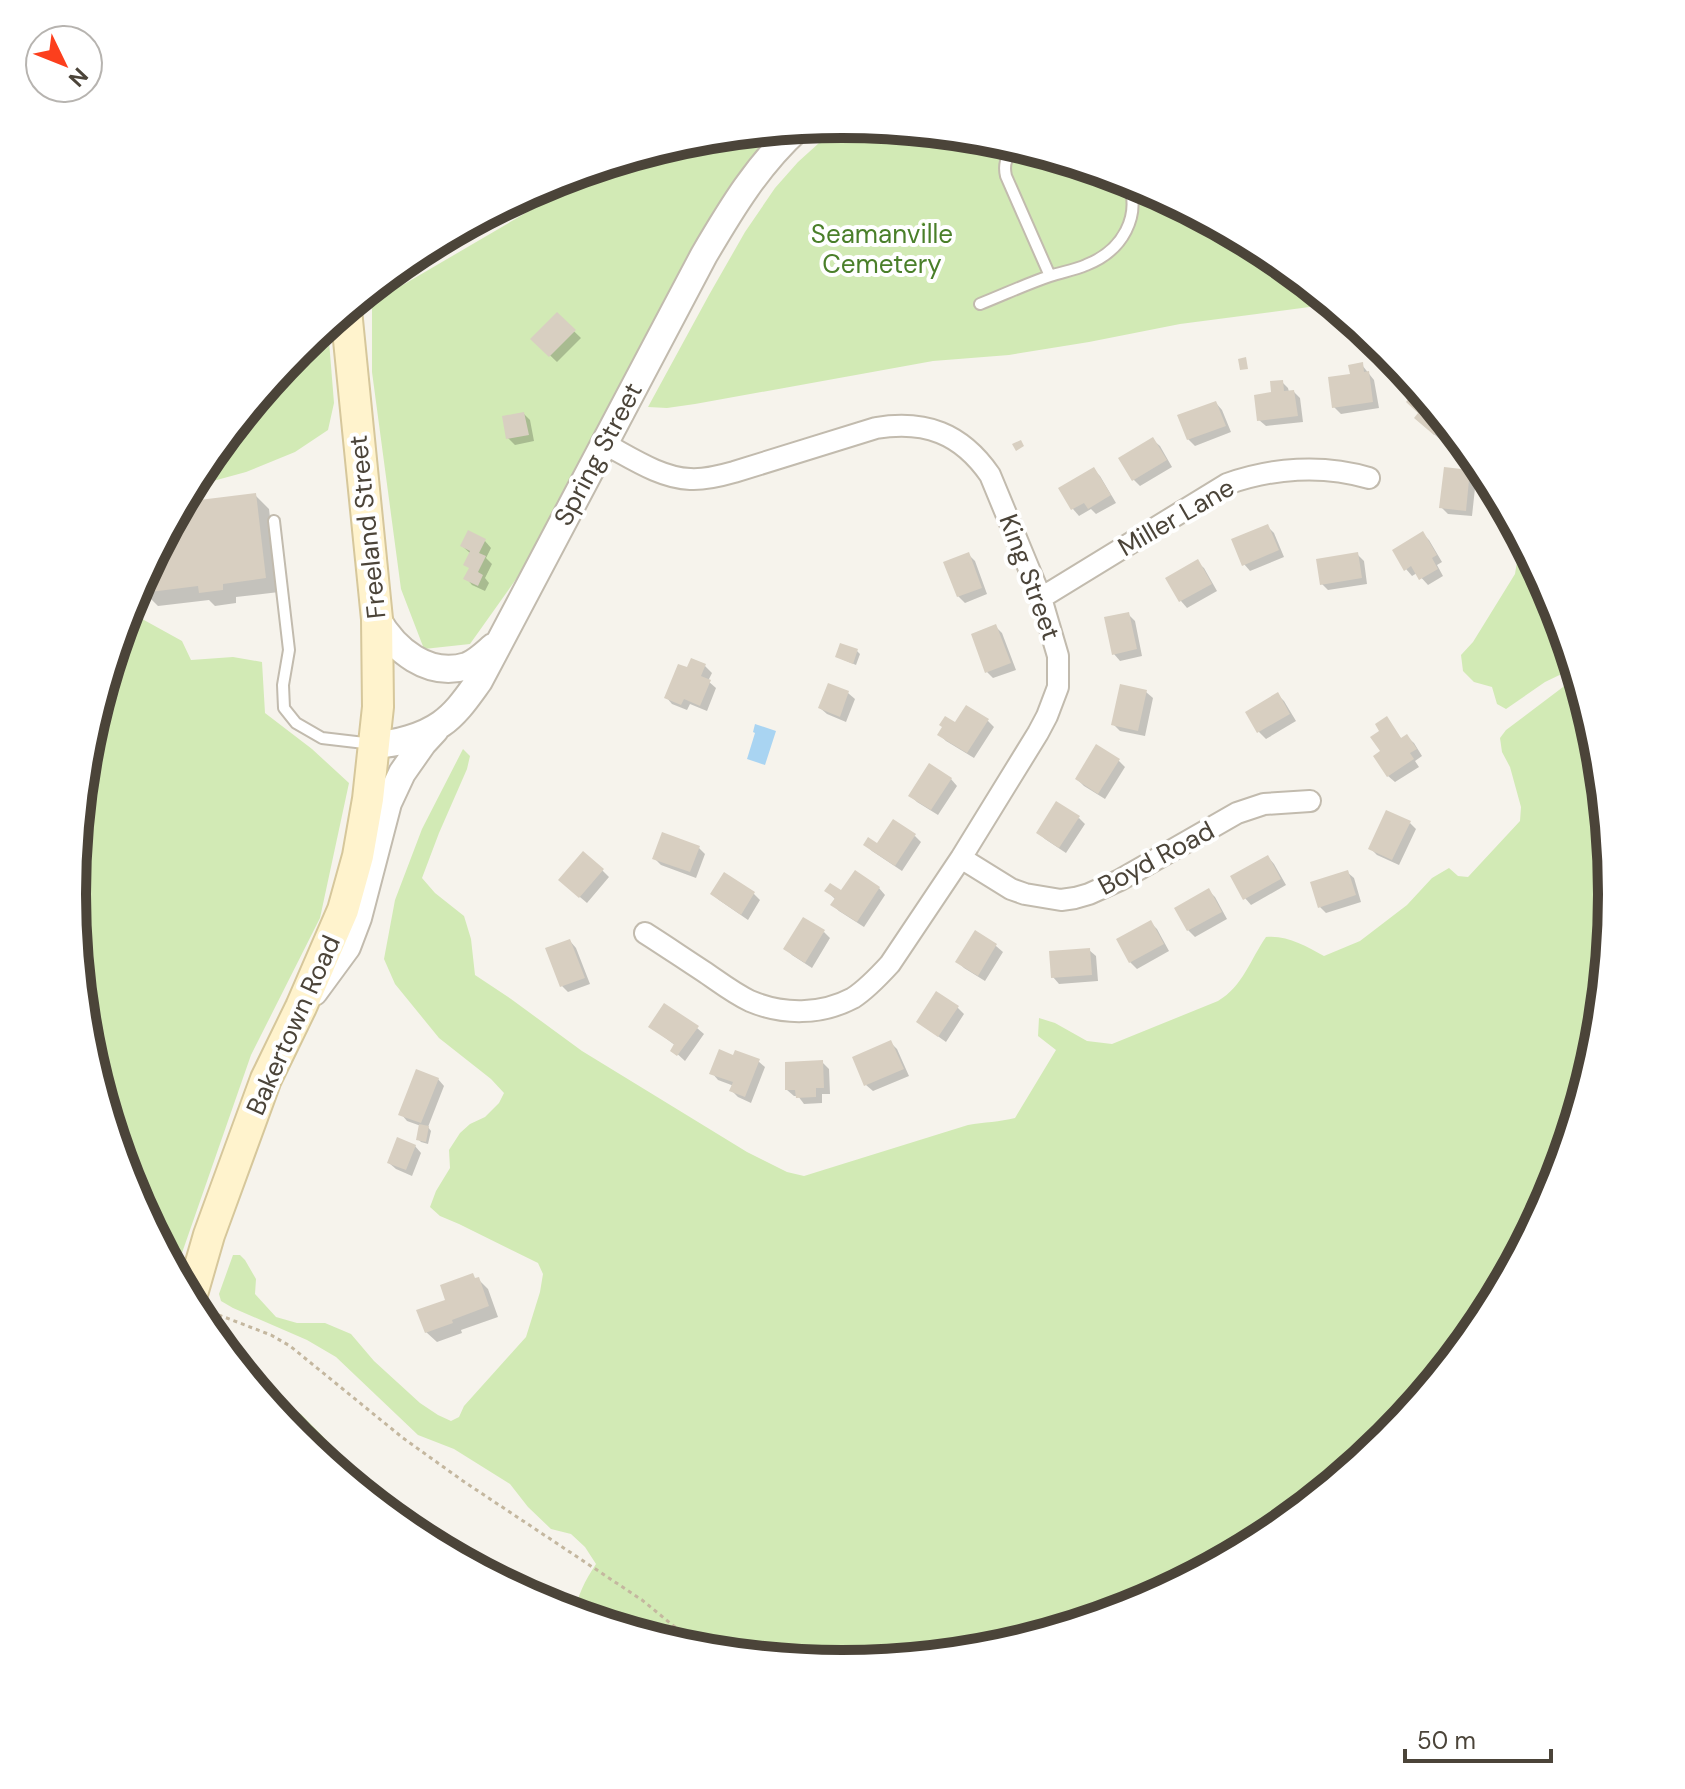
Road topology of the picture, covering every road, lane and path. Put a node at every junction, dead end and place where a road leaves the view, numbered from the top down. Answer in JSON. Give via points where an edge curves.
{"nodes":[{"id":1,"x":785,"y":141,"type":"edge"},
{"id":2,"x":1007,"y":157,"type":"edge"},
{"id":3,"x":1132,"y":196,"type":"edge"},
{"id":4,"x":1050,"y":276,"type":"junction"},
{"id":5,"x":980,"y":304,"type":"dead end"},
{"id":6,"x":347,"y":323,"type":"edge"},
{"id":7,"x":603,"y":443,"type":"junction"},
{"id":8,"x":1369,"y":478,"type":"dead end"},
{"id":9,"x":274,"y":521,"type":"dead end"},
{"id":10,"x":1041,"y":598,"type":"junction"},
{"id":11,"x":377,"y":619,"type":"junction"},
{"id":12,"x":502,"y":640,"type":"junction"},
{"id":13,"x":441,"y":725,"type":"junction"},
{"id":14,"x":375,"y":744,"type":"junction"},
{"id":15,"x":1310,"y":801,"type":"dead end"},
{"id":16,"x":961,"y":858,"type":"junction"},
{"id":17,"x":645,"y":933,"type":"dead end"},
{"id":18,"x":301,"y":1007,"type":"junction"},
{"id":19,"x":200,"y":1294,"type":"edge"},
{"id":20,"x":210,"y":1310,"type":"edge"},
{"id":21,"x":682,"y":1633,"type":"edge"}],
"edges":[{"from":1,"to":7,"type":"street","name":"Spring Street","via":[[738,198]]},
{"from":2,"to":4,"type":"lane","via":[[1006,176]]},
{"from":3,"to":4,"type":"lane","via":[[1131,221],[1111,251],[1088,265]]},
{"from":4,"to":5,"type":"lane"},
{"from":6,"to":11,"type":"main road","name":"Freeland Street"},
{"from":7,"to":10,"type":"street","name":"King Street","via":[[664,474],[693,480],[876,428],[912,426],[940,432],[967,448],[990,475]]},
{"from":7,"to":12,"type":"street","name":"Spring Street"},
{"from":8,"to":10,"type":"street","name":"Miller Lane","via":[[1298,469],[1237,480]]},
{"from":9,"to":14,"type":"lane","via":[[289,650],[284,708],[296,723],[322,738]]},
{"from":10,"to":16,"type":"street","name":"King Street","via":[[1058,656],[1058,687],[1038,733]]},
{"from":11,"to":12,"type":"street","via":[[409,656],[437,667],[468,665]]},
{"from":11,"to":14,"type":"main road","name":"Freeland Street"},
{"from":12,"to":13,"type":"street","name":"Spring Street","via":[[464,702]]},
{"from":13,"to":14,"type":"street","name":"Spring Street"},
{"from":13,"to":18,"type":"street","via":[[410,759],[388,803],[347,947]]},
{"from":14,"to":18,"type":"main road","name":"Bakertown Road","via":[[352,883]]},
{"from":15,"to":16,"type":"street","name":"Boyd Road","via":[[1264,804],[1237,813],[1120,880],[1075,898],[1025,894]]},
{"from":16,"to":17,"type":"street","name":"King Street","via":[[890,964],[854,997],[831,1007],[780,1010],[748,1000]]},
{"from":18,"to":19,"type":"main road","name":"Bakertown Road","via":[[266,1079],[209,1235]]},
{"from":20,"to":21,"type":"path","via":[[290,1346],[403,1438]]}]}
